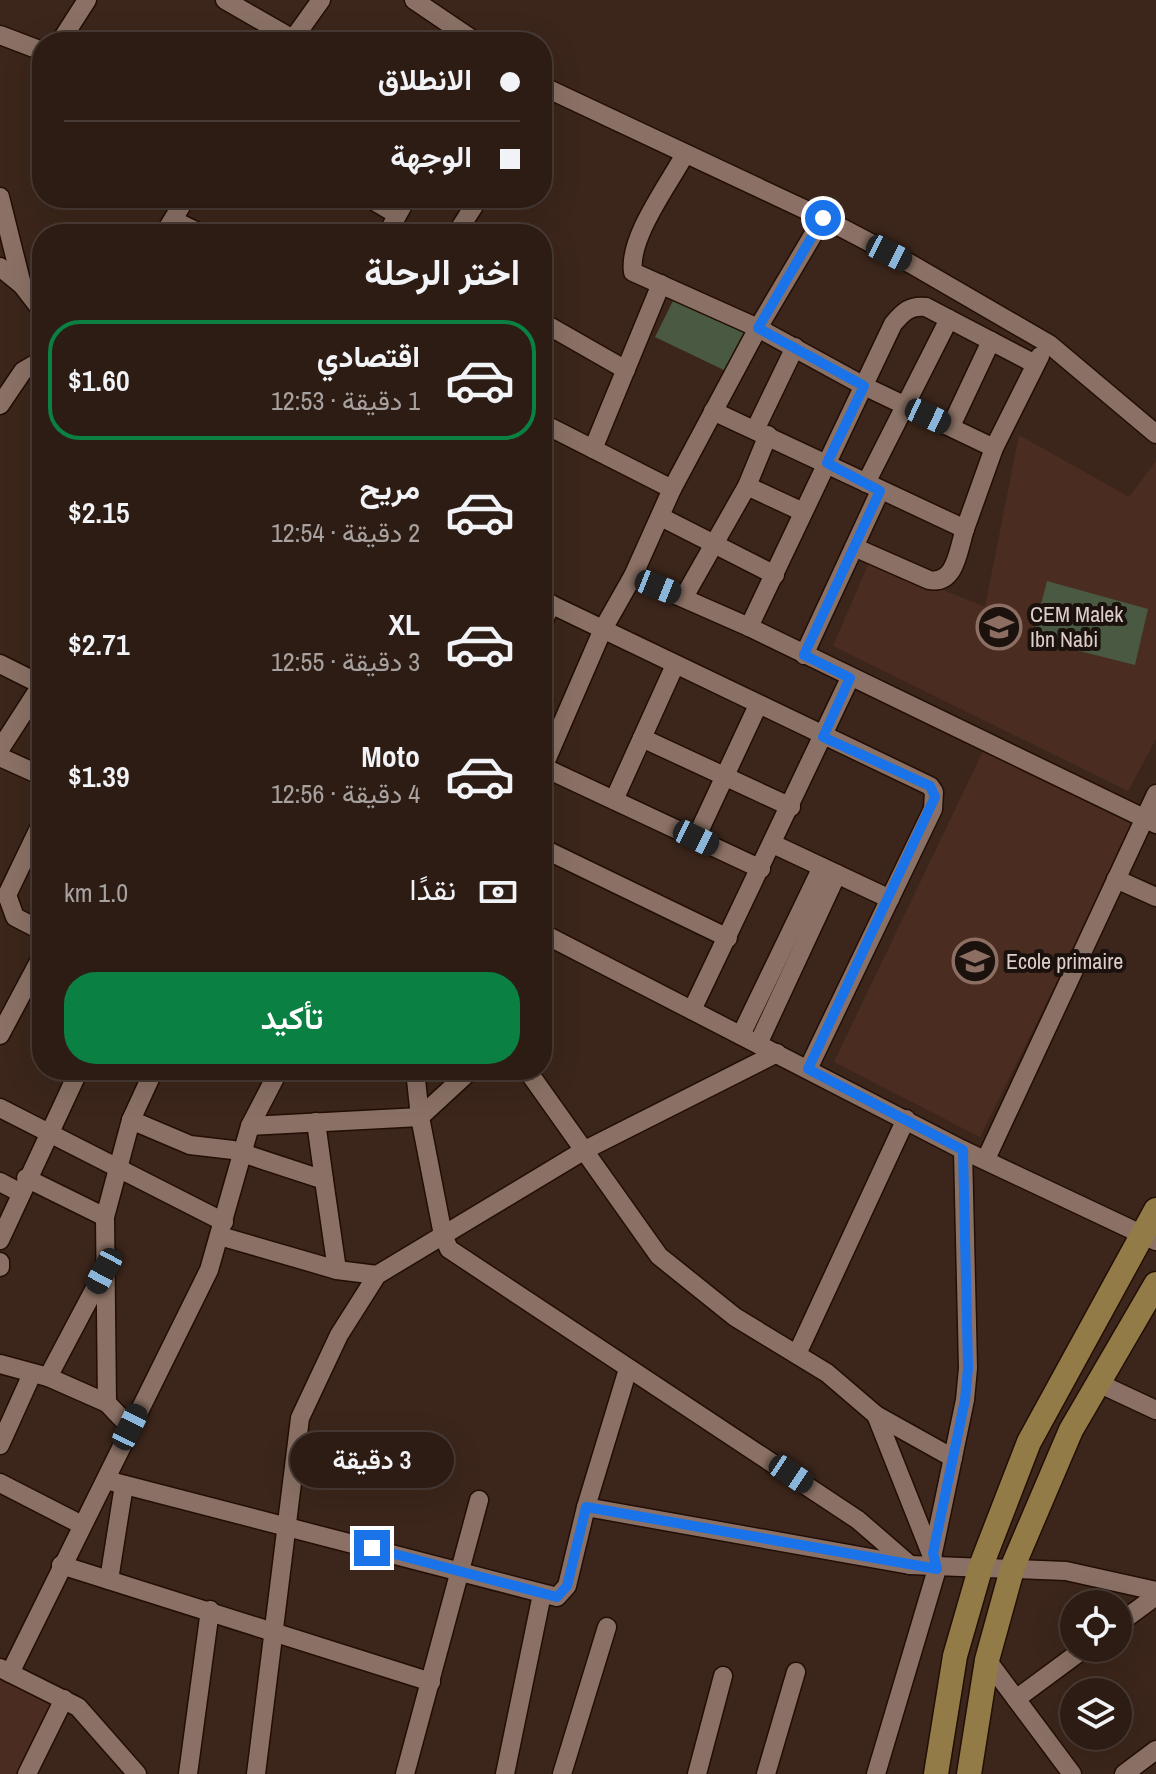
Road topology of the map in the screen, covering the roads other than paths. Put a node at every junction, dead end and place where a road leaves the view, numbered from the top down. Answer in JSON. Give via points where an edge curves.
{"nodes":[{"id":1,"x":87,"y":0,"type":"edge"},
{"id":2,"x":225,"y":0,"type":"edge"},
{"id":3,"x":321,"y":0,"type":"edge"},
{"id":4,"x":414,"y":0,"type":"edge"},
{"id":5,"x":66,"y":32,"type":"edge"},
{"id":6,"x":277,"y":32,"type":"edge"},
{"id":7,"x":298,"y":32,"type":"edge"},
{"id":8,"x":461,"y":32,"type":"edge"},
{"id":9,"x":0,"y":35,"type":"edge"},
{"id":10,"x":32,"y":47,"type":"edge"},
{"id":11,"x":552,"y":96,"type":"edge"},
{"id":12,"x":685,"y":154,"type":"junction"},
{"id":13,"x":0,"y":197,"type":"edge"},
{"id":14,"x":386,"y":208,"type":"edge"},
{"id":15,"x":400,"y":208,"type":"edge"},
{"id":16,"x":396,"y":214,"type":"junction"},
{"id":17,"x":823,"y":218,"type":"junction"},
{"id":18,"x":392,"y":224,"type":"edge"},
{"id":19,"x":0,"y":267,"type":"edge"},
{"id":20,"x":661,"y":284,"type":"junction"},
{"id":21,"x":22,"y":285,"type":"junction"},
{"id":22,"x":32,"y":298,"type":"edge"},
{"id":23,"x":949,"y":319,"type":"junction"},
{"id":24,"x":552,"y":328,"type":"edge"},
{"id":25,"x":758,"y":328,"type":"junction"},
{"id":26,"x":991,"y":341,"type":"junction"},
{"id":27,"x":1049,"y":344,"type":"junction"},
{"id":28,"x":795,"y":347,"type":"junction"},
{"id":29,"x":1035,"y":364,"type":"junction"},
{"id":30,"x":32,"y":366,"type":"edge"},
{"id":31,"x":626,"y":370,"type":"junction"},
{"id":32,"x":864,"y":386,"type":"junction"},
{"id":33,"x":0,"y":405,"type":"edge"},
{"id":34,"x":906,"y":405,"type":"junction"},
{"id":35,"x":713,"y":411,"type":"junction"},
{"id":36,"x":951,"y":426,"type":"junction"},
{"id":37,"x":552,"y":428,"type":"edge"},
{"id":38,"x":762,"y":432,"type":"junction"},
{"id":39,"x":1156,"y":434,"type":"edge"},
{"id":40,"x":994,"y":448,"type":"junction"},
{"id":41,"x":593,"y":449,"type":"junction"},
{"id":42,"x":827,"y":463,"type":"junction"},
{"id":43,"x":747,"y":486,"type":"junction"},
{"id":44,"x":873,"y":487,"type":"junction"},
{"id":45,"x":672,"y":489,"type":"junction"},
{"id":46,"x":803,"y":512,"type":"junction"},
{"id":47,"x":661,"y":517,"type":"junction"},
{"id":48,"x":965,"y":529,"type":"junction"},
{"id":49,"x":716,"y":544,"type":"junction"},
{"id":50,"x":854,"y":547,"type":"junction"},
{"id":51,"x":775,"y":575,"type":"junction"},
{"id":52,"x":633,"y":576,"type":"junction"},
{"id":53,"x":684,"y":597,"type":"junction"},
{"id":54,"x":552,"y":605,"type":"edge"},
{"id":55,"x":749,"y":627,"type":"junction"},
{"id":56,"x":603,"y":629,"type":"junction"},
{"id":57,"x":804,"y":655,"type":"junction"},
{"id":58,"x":0,"y":664,"type":"edge"},
{"id":59,"x":675,"y":665,"type":"junction"},
{"id":60,"x":850,"y":678,"type":"junction"},
{"id":61,"x":32,"y":680,"type":"edge"},
{"id":62,"x":32,"y":700,"type":"edge"},
{"id":63,"x":758,"y":705,"type":"junction"},
{"id":64,"x":823,"y":737,"type":"junction"},
{"id":65,"x":642,"y":738,"type":"junction"},
{"id":66,"x":552,"y":747,"type":"edge"},
{"id":67,"x":0,"y":749,"type":"edge"},
{"id":68,"x":0,"y":757,"type":"edge"},
{"id":69,"x":32,"y":771,"type":"edge"},
{"id":70,"x":552,"y":772,"type":"edge"},
{"id":71,"x":725,"y":776,"type":"junction"},
{"id":72,"x":1156,"y":794,"type":"edge"},
{"id":73,"x":614,"y":800,"type":"junction"},
{"id":74,"x":791,"y":807,"type":"junction"},
{"id":75,"x":1150,"y":822,"type":"edge"},
{"id":76,"x":696,"y":838,"type":"junction"},
{"id":77,"x":32,"y":843,"type":"edge"},
{"id":78,"x":773,"y":844,"type":"junction"},
{"id":79,"x":552,"y":853,"type":"edge"},
{"id":80,"x":761,"y":869,"type":"junction"},
{"id":81,"x":830,"y":870,"type":"junction"},
{"id":82,"x":1116,"y":879,"type":"junction"},
{"id":83,"x":1156,"y":897,"type":"edge"},
{"id":84,"x":890,"y":899,"type":"junction"},
{"id":85,"x":32,"y":926,"type":"edge"},
{"id":86,"x":728,"y":938,"type":"junction"},
{"id":87,"x":552,"y":944,"type":"edge"},
{"id":88,"x":32,"y":975,"type":"edge"},
{"id":89,"x":692,"y":1010,"type":"junction"},
{"id":90,"x":0,"y":1035,"type":"edge"},
{"id":91,"x":741,"y":1035,"type":"junction"},
{"id":92,"x":758,"y":1044,"type":"junction"},
{"id":93,"x":777,"y":1053,"type":"junction"},
{"id":94,"x":808,"y":1069,"type":"junction"},
{"id":95,"x":74,"y":1080,"type":"edge"},
{"id":96,"x":149,"y":1080,"type":"edge"},
{"id":97,"x":274,"y":1080,"type":"edge"},
{"id":98,"x":416,"y":1080,"type":"edge"},
{"id":99,"x":460,"y":1080,"type":"edge"},
{"id":100,"x":534,"y":1080,"type":"edge"},
{"id":101,"x":0,"y":1108,"type":"edge"},
{"id":102,"x":420,"y":1117,"type":"junction"},
{"id":103,"x":906,"y":1119,"type":"junction"},
{"id":104,"x":131,"y":1120,"type":"junction"},
{"id":105,"x":316,"y":1122,"type":"junction"},
{"id":106,"x":250,"y":1126,"type":"junction"},
{"id":107,"x":48,"y":1132,"type":"junction"},
{"id":108,"x":963,"y":1150,"type":"junction"},
{"id":109,"x":583,"y":1151,"type":"junction"},
{"id":110,"x":241,"y":1153,"type":"junction"},
{"id":111,"x":986,"y":1159,"type":"junction"},
{"id":112,"x":119,"y":1171,"type":"junction"},
{"id":113,"x":324,"y":1180,"type":"junction"},
{"id":114,"x":0,"y":1182,"type":"edge"},
{"id":115,"x":23,"y":1185,"type":"junction"},
{"id":116,"x":1156,"y":1210,"type":"edge"},
{"id":117,"x":105,"y":1217,"type":"junction"},
{"id":118,"x":222,"y":1229,"type":"junction"},
{"id":119,"x":443,"y":1235,"type":"junction"},
{"id":120,"x":1150,"y":1238,"type":"edge"},
{"id":121,"x":0,"y":1240,"type":"edge"},
{"id":122,"x":337,"y":1270,"type":"junction"},
{"id":123,"x":104,"y":1271,"type":"junction"},
{"id":124,"x":377,"y":1275,"type":"junction"},
{"id":125,"x":1156,"y":1284,"type":"edge"},
{"id":126,"x":797,"y":1354,"type":"junction"},
{"id":127,"x":0,"y":1364,"type":"edge"},
{"id":128,"x":628,"y":1369,"type":"junction"},
{"id":129,"x":40,"y":1376,"type":"junction"},
{"id":130,"x":1096,"y":1382,"type":"junction"},
{"id":131,"x":107,"y":1403,"type":"junction"},
{"id":132,"x":1156,"y":1410,"type":"edge"},
{"id":133,"x":876,"y":1415,"type":"junction"},
{"id":134,"x":130,"y":1427,"type":"junction"},
{"id":135,"x":0,"y":1445,"type":"edge"},
{"id":136,"x":953,"y":1458,"type":"junction"},
{"id":137,"x":115,"y":1482,"type":"junction"},
{"id":138,"x":2,"y":1488,"type":"edge"},
{"id":139,"x":479,"y":1500,"type":"dead end"},
{"id":140,"x":586,"y":1507,"type":"junction"},
{"id":141,"x":82,"y":1525,"type":"junction"},
{"id":142,"x":286,"y":1525,"type":"junction"},
{"id":143,"x":935,"y":1561,"type":"junction"},
{"id":144,"x":61,"y":1565,"type":"junction"},
{"id":145,"x":910,"y":1565,"type":"junction"},
{"id":146,"x":981,"y":1566,"type":"junction"},
{"id":147,"x":1013,"y":1566,"type":"junction"},
{"id":148,"x":458,"y":1572,"type":"junction"},
{"id":149,"x":109,"y":1580,"type":"junction"},
{"id":150,"x":542,"y":1594,"type":"junction"},
{"id":151,"x":1156,"y":1594,"type":"edge"},
{"id":152,"x":210,"y":1610,"type":"junction"},
{"id":153,"x":1132,"y":1613,"type":"edge"},
{"id":154,"x":607,"y":1627,"type":"dead end"},
{"id":155,"x":274,"y":1632,"type":"junction"},
{"id":156,"x":987,"y":1660,"type":"junction"},
{"id":157,"x":1066,"y":1662,"type":"edge"},
{"id":158,"x":5,"y":1670,"type":"edge"},
{"id":159,"x":796,"y":1672,"type":"dead end"},
{"id":160,"x":723,"y":1676,"type":"dead end"},
{"id":161,"x":431,"y":1682,"type":"junction"},
{"id":162,"x":64,"y":1699,"type":"junction"},
{"id":163,"x":1016,"y":1699,"type":"junction"},
{"id":164,"x":1156,"y":1750,"type":"edge"},
{"id":165,"x":27,"y":1774,"type":"edge"},
{"id":166,"x":137,"y":1774,"type":"edge"},
{"id":167,"x":188,"y":1774,"type":"edge"},
{"id":168,"x":256,"y":1774,"type":"edge"},
{"id":169,"x":405,"y":1774,"type":"edge"},
{"id":170,"x":505,"y":1774,"type":"edge"},
{"id":171,"x":562,"y":1774,"type":"edge"},
{"id":172,"x":697,"y":1774,"type":"edge"},
{"id":173,"x":766,"y":1774,"type":"edge"},
{"id":174,"x":876,"y":1774,"type":"edge"},
{"id":175,"x":936,"y":1774,"type":"edge"},
{"id":176,"x":969,"y":1774,"type":"edge"},
{"id":177,"x":1072,"y":1774,"type":"edge"},
{"id":178,"x":1124,"y":1774,"type":"edge"}],
"edges":[{"from":1,"to":5,"type":"street"},
{"from":2,"to":6,"type":"street"},
{"from":3,"to":7,"type":"street"},
{"from":4,"to":8,"type":"street"},
{"from":9,"to":10,"type":"street"},
{"from":11,"to":12,"type":"street"},
{"from":12,"to":17,"type":"street"},
{"from":12,"to":20,"type":"street","via":[[639,237],[631,263],[633,272]]},
{"from":13,"to":21,"type":"street"},
{"from":14,"to":16,"type":"street"},
{"from":15,"to":16,"type":"street"},
{"from":16,"to":18,"type":"street"},
{"from":17,"to":25,"type":"street"},
{"from":17,"to":27,"type":"street"},
{"from":19,"to":21,"type":"street"},
{"from":20,"to":25,"type":"street"},
{"from":20,"to":31,"type":"street"},
{"from":21,"to":22,"type":"street"},
{"from":23,"to":26,"type":"street"},
{"from":23,"to":32,"type":"street","via":[[918,306],[902,312]]},
{"from":23,"to":34,"type":"street"},
{"from":24,"to":31,"type":"street"},
{"from":25,"to":28,"type":"street"},
{"from":25,"to":35,"type":"street"},
{"from":26,"to":29,"type":"street"},
{"from":26,"to":36,"type":"street"},
{"from":27,"to":29,"type":"street"},
{"from":27,"to":39,"type":"street"},
{"from":28,"to":32,"type":"street"},
{"from":28,"to":38,"type":"street"},
{"from":29,"to":40,"type":"street"},
{"from":30,"to":33,"type":"street"},
{"from":31,"to":41,"type":"street"},
{"from":32,"to":34,"type":"street"},
{"from":32,"to":42,"type":"street"},
{"from":34,"to":36,"type":"street"},
{"from":34,"to":44,"type":"street"},
{"from":35,"to":38,"type":"street"},
{"from":35,"to":45,"type":"street"},
{"from":36,"to":40,"type":"street"},
{"from":37,"to":41,"type":"street"},
{"from":38,"to":42,"type":"street"},
{"from":38,"to":43,"type":"street"},
{"from":40,"to":48,"type":"street"},
{"from":41,"to":45,"type":"street"},
{"from":42,"to":44,"type":"street"},
{"from":42,"to":46,"type":"street"},
{"from":43,"to":46,"type":"street"},
{"from":43,"to":49,"type":"street"},
{"from":44,"to":48,"type":"street"},
{"from":44,"to":50,"type":"street"},
{"from":45,"to":47,"type":"street"},
{"from":46,"to":51,"type":"street"},
{"from":47,"to":49,"type":"street"},
{"from":47,"to":52,"type":"street"},
{"from":48,"to":50,"type":"street","via":[[950,575],[942,581]]},
{"from":49,"to":51,"type":"street"},
{"from":49,"to":53,"type":"street"},
{"from":50,"to":57,"type":"street"},
{"from":51,"to":55,"type":"street"},
{"from":52,"to":53,"type":"street"},
{"from":52,"to":56,"type":"street"},
{"from":53,"to":55,"type":"street"},
{"from":54,"to":56,"type":"street"},
{"from":55,"to":57,"type":"street"},
{"from":56,"to":59,"type":"street"},
{"from":56,"to":66,"type":"street"},
{"from":57,"to":60,"type":"street"},
{"from":58,"to":61,"type":"street"},
{"from":59,"to":63,"type":"street"},
{"from":59,"to":65,"type":"street"},
{"from":60,"to":64,"type":"street"},
{"from":60,"to":75,"type":"street"},
{"from":62,"to":67,"type":"street"},
{"from":63,"to":64,"type":"street"},
{"from":63,"to":71,"type":"street"},
{"from":64,"to":74,"type":"street"},
{"from":64,"to":84,"type":"street","via":[[934,792],[933,809]]},
{"from":65,"to":71,"type":"street"},
{"from":65,"to":73,"type":"street"},
{"from":68,"to":69,"type":"street"},
{"from":70,"to":73,"type":"street"},
{"from":71,"to":74,"type":"street"},
{"from":71,"to":76,"type":"street"},
{"from":72,"to":75,"type":"street"},
{"from":73,"to":76,"type":"street"},
{"from":74,"to":78,"type":"street"},
{"from":75,"to":82,"type":"street"},
{"from":76,"to":80,"type":"street"},
{"from":77,"to":85,"type":"street","via":[[7,895],[15,917]]},
{"from":78,"to":80,"type":"street"},
{"from":78,"to":81,"type":"street"},
{"from":79,"to":86,"type":"street"},
{"from":80,"to":86,"type":"street"},
{"from":81,"to":84,"type":"street"},
{"from":81,"to":91,"type":"street"},
{"from":81,"to":92,"type":"street"},
{"from":82,"to":83,"type":"street"},
{"from":82,"to":111,"type":"street"},
{"from":84,"to":94,"type":"street"},
{"from":86,"to":89,"type":"street"},
{"from":87,"to":89,"type":"street"},
{"from":88,"to":90,"type":"street"},
{"from":89,"to":91,"type":"street"},
{"from":91,"to":92,"type":"street"},
{"from":92,"to":93,"type":"street"},
{"from":93,"to":94,"type":"street"},
{"from":93,"to":109,"type":"street"},
{"from":94,"to":103,"type":"street"},
{"from":95,"to":107,"type":"street"},
{"from":96,"to":104,"type":"street"},
{"from":97,"to":106,"type":"street"},
{"from":98,"to":102,"type":"street"},
{"from":99,"to":102,"type":"street"},
{"from":100,"to":109,"type":"street"},
{"from":101,"to":107,"type":"street"},
{"from":102,"to":105,"type":"street"},
{"from":102,"to":119,"type":"street"},
{"from":103,"to":108,"type":"street"},
{"from":103,"to":126,"type":"street"},
{"from":104,"to":110,"type":"street","via":[[190,1145]]},
{"from":104,"to":112,"type":"street"},
{"from":105,"to":106,"type":"street"},
{"from":105,"to":113,"type":"street"},
{"from":106,"to":110,"type":"street"},
{"from":107,"to":112,"type":"street"},
{"from":107,"to":115,"type":"street"},
{"from":108,"to":111,"type":"street"},
{"from":108,"to":136,"type":"street","via":[[968,1368]]},
{"from":109,"to":119,"type":"street"},
{"from":109,"to":126,"type":"street","via":[[659,1256],[735,1317]]},
{"from":110,"to":113,"type":"street"},
{"from":110,"to":118,"type":"street"},
{"from":111,"to":120,"type":"street"},
{"from":112,"to":117,"type":"street"},
{"from":112,"to":118,"type":"street"},
{"from":113,"to":122,"type":"street"},
{"from":114,"to":115,"type":"street"},
{"from":115,"to":117,"type":"street"},
{"from":115,"to":121,"type":"street"},
{"from":116,"to":120,"type":"main road"},
{"from":117,"to":123,"type":"street"},
{"from":118,"to":122,"type":"street"},
{"from":118,"to":134,"type":"street","via":[[209,1270]]},
{"from":119,"to":124,"type":"street"},
{"from":119,"to":128,"type":"street","via":[[449,1249]]},
{"from":120,"to":146,"type":"main road","via":[[1029,1442]]},
{"from":122,"to":124,"type":"street"},
{"from":123,"to":129,"type":"street"},
{"from":123,"to":131,"type":"street"},
{"from":124,"to":142,"type":"street","via":[[339,1335],[300,1418]]},
{"from":125,"to":130,"type":"main road"},
{"from":126,"to":133,"type":"street"},
{"from":127,"to":129,"type":"street"},
{"from":128,"to":140,"type":"street"},
{"from":128,"to":145,"type":"street","via":[[858,1520]]},
{"from":129,"to":131,"type":"street"},
{"from":129,"to":135,"type":"street"},
{"from":130,"to":132,"type":"street"},
{"from":130,"to":147,"type":"main road"},
{"from":131,"to":134,"type":"street"},
{"from":133,"to":136,"type":"street"},
{"from":133,"to":143,"type":"street"},
{"from":134,"to":137,"type":"street"},
{"from":136,"to":143,"type":"street"},
{"from":137,"to":141,"type":"street"},
{"from":137,"to":142,"type":"street"},
{"from":137,"to":149,"type":"street"},
{"from":138,"to":141,"type":"street"},
{"from":139,"to":148,"type":"street"},
{"from":140,"to":145,"type":"street"},
{"from":140,"to":150,"type":"street","via":[[565,1591],[557,1597]]},
{"from":141,"to":144,"type":"street"},
{"from":142,"to":148,"type":"street"},
{"from":142,"to":155,"type":"street"},
{"from":143,"to":145,"type":"street"},
{"from":143,"to":146,"type":"street"},
{"from":143,"to":174,"type":"street"},
{"from":144,"to":149,"type":"street"},
{"from":144,"to":158,"type":"street"},
{"from":146,"to":147,"type":"street"},
{"from":146,"to":175,"type":"main road","via":[[955,1656]]},
{"from":147,"to":151,"type":"street","via":[[1066,1571]]},
{"from":147,"to":156,"type":"main road"},
{"from":148,"to":150,"type":"street"},
{"from":148,"to":161,"type":"street"},
{"from":149,"to":152,"type":"street"},
{"from":150,"to":170,"type":"street"},
{"from":151,"to":153,"type":"street"},
{"from":152,"to":155,"type":"street"},
{"from":152,"to":167,"type":"street"},
{"from":154,"to":171,"type":"street"},
{"from":155,"to":161,"type":"street"},
{"from":155,"to":168,"type":"street"},
{"from":156,"to":163,"type":"street"},
{"from":156,"to":176,"type":"main road"},
{"from":157,"to":163,"type":"street"},
{"from":158,"to":162,"type":"street"},
{"from":159,"to":173,"type":"street"},
{"from":160,"to":172,"type":"street"},
{"from":161,"to":169,"type":"street"},
{"from":162,"to":165,"type":"street"},
{"from":162,"to":166,"type":"street","via":[[92,1720]]},
{"from":163,"to":177,"type":"street"},
{"from":164,"to":178,"type":"street"}]}
